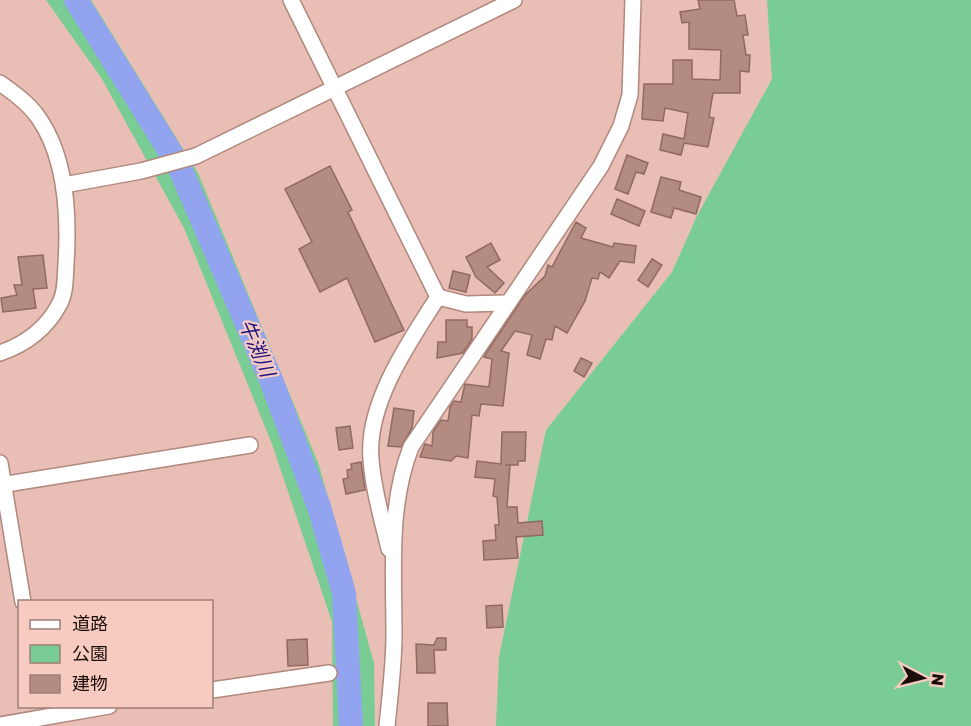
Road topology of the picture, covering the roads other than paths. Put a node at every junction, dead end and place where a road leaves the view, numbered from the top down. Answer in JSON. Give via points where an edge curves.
{"nodes":[{"id":1,"x":291,"y":0,"type":"edge"},
{"id":2,"x":514,"y":0,"type":"edge"},
{"id":3,"x":633,"y":0,"type":"edge"},
{"id":4,"x":0,"y":83,"type":"edge"},
{"id":5,"x":334,"y":88,"type":"junction"},
{"id":6,"x":64,"y":186,"type":"junction"},
{"id":7,"x":438,"y":297,"type":"junction"},
{"id":8,"x":506,"y":303,"type":"junction"},
{"id":9,"x":0,"y":353,"type":"edge"},
{"id":10,"x":250,"y":445,"type":"dead end"},
{"id":11,"x":0,"y":462,"type":"edge"},
{"id":12,"x":2,"y":485,"type":"edge"},
{"id":13,"x":393,"y":570,"type":"junction"},
{"id":14,"x":23,"y":600,"type":"edge"},
{"id":15,"x":329,"y":673,"type":"dead end"},
{"id":16,"x":213,"y":690,"type":"edge"},
{"id":17,"x":97,"y":708,"type":"edge"},
{"id":18,"x":42,"y":717,"type":"edge"},
{"id":19,"x":0,"y":725,"type":"edge"},
{"id":20,"x":387,"y":726,"type":"edge"}],
"edges":[{"from":1,"to":5,"type":"street"},
{"from":2,"to":5,"type":"street"},
{"from":3,"to":8,"type":"street","via":[[630,95],[621,126],[601,166]]},
{"from":4,"to":6,"type":"street","via":[[37,116],[53,148]]},
{"from":5,"to":6,"type":"street","via":[[190,158]]},
{"from":5,"to":7,"type":"street"},
{"from":6,"to":9,"type":"street","via":[[67,240],[60,304],[34,336]]},
{"from":7,"to":8,"type":"street","via":[[466,304]]},
{"from":7,"to":13,"type":"street","via":[[378,404],[371,440],[370,458]]},
{"from":8,"to":13,"type":"street","via":[[411,447],[397,494]]},
{"from":10,"to":12,"type":"street"},
{"from":11,"to":12,"type":"street"},
{"from":12,"to":14,"type":"street"},
{"from":13,"to":20,"type":"street"},
{"from":15,"to":16,"type":"street"},
{"from":17,"to":18,"type":"street"},
{"from":18,"to":19,"type":"street"}]}
